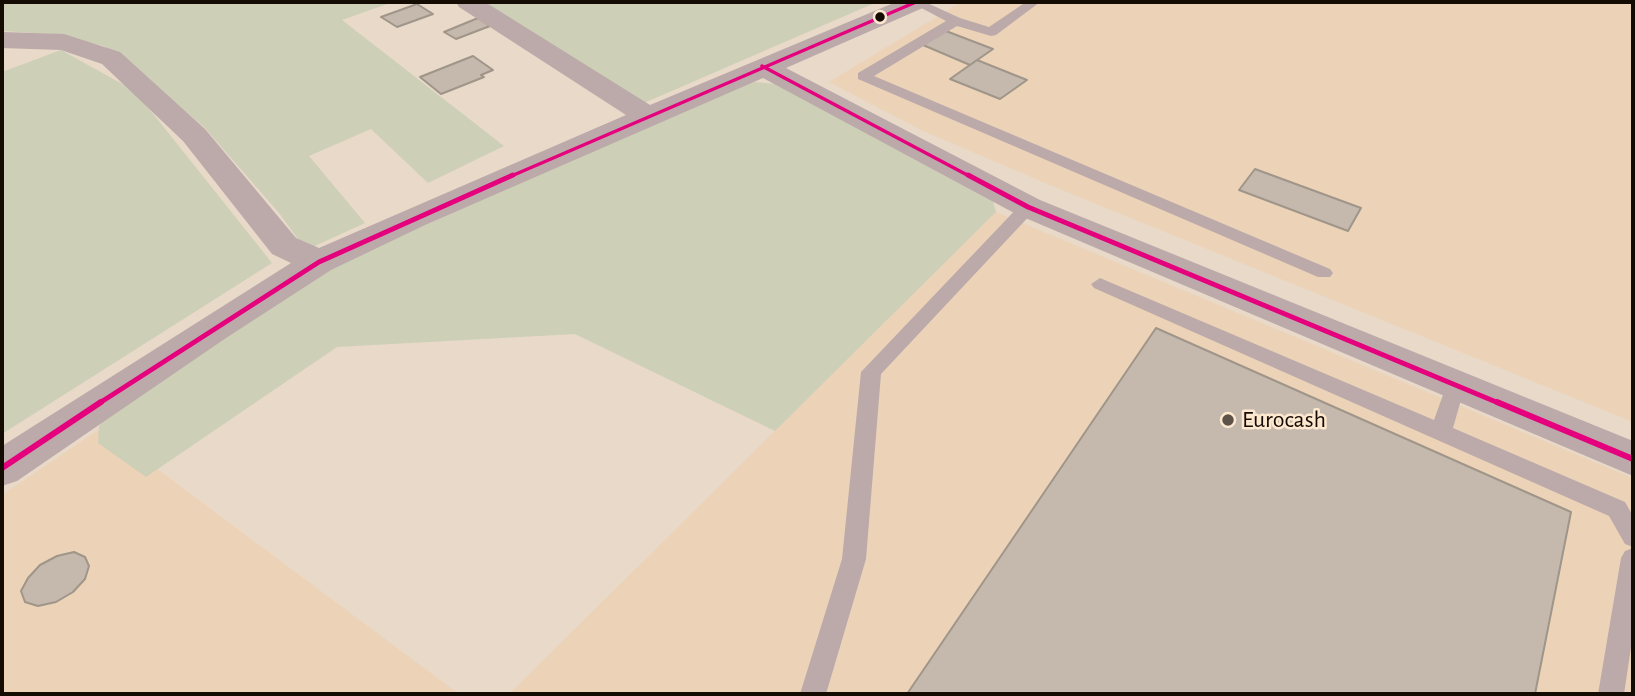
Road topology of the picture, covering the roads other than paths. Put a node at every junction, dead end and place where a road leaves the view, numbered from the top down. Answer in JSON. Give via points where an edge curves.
{"nodes":[{"id":1,"x":468,"y":2,"type":"edge"},
{"id":2,"x":916,"y":2,"type":"edge"},
{"id":3,"x":1034,"y":2,"type":"edge"},
{"id":4,"x":956,"y":21,"type":"junction"},
{"id":5,"x":2,"y":40,"type":"edge"},
{"id":6,"x":762,"y":66,"type":"junction"},
{"id":7,"x":647,"y":116,"type":"junction"},
{"id":8,"x":1028,"y":207,"type":"junction"},
{"id":9,"x":318,"y":262,"type":"junction"},
{"id":10,"x":1324,"y":273,"type":"dead end"},
{"id":11,"x":1100,"y":284,"type":"dead end"},
{"id":12,"x":1455,"y":386,"type":"junction"},
{"id":13,"x":1441,"y":433,"type":"junction"},
{"id":14,"x":1633,"y":459,"type":"edge"},
{"id":15,"x":2,"y":468,"type":"edge"},
{"id":16,"x":1633,"y":537,"type":"edge"},
{"id":17,"x":1633,"y":558,"type":"edge"},
{"id":18,"x":813,"y":694,"type":"edge"},
{"id":19,"x":1611,"y":694,"type":"edge"}],
"edges":[{"from":1,"to":7,"type":"street"},
{"from":2,"to":4,"type":"lane"},
{"from":2,"to":6,"type":"street"},
{"from":3,"to":4,"type":"lane","via":[[991,32]]},
{"from":4,"to":10,"type":"lane","via":[[863,76]]},
{"from":5,"to":9,"type":"street","via":[[64,42],[111,58],[194,135],[284,246]]},
{"from":6,"to":7,"type":"street"},
{"from":6,"to":8,"type":"street"},
{"from":7,"to":9,"type":"street"},
{"from":8,"to":12,"type":"street"},
{"from":8,"to":18,"type":"lane","via":[[871,372],[854,559]]},
{"from":9,"to":15,"type":"street"},
{"from":11,"to":13,"type":"lane"},
{"from":12,"to":13,"type":"lane"},
{"from":12,"to":14,"type":"street"},
{"from":13,"to":16,"type":"lane","via":[[1617,509]]},
{"from":17,"to":19,"type":"lane"}]}
